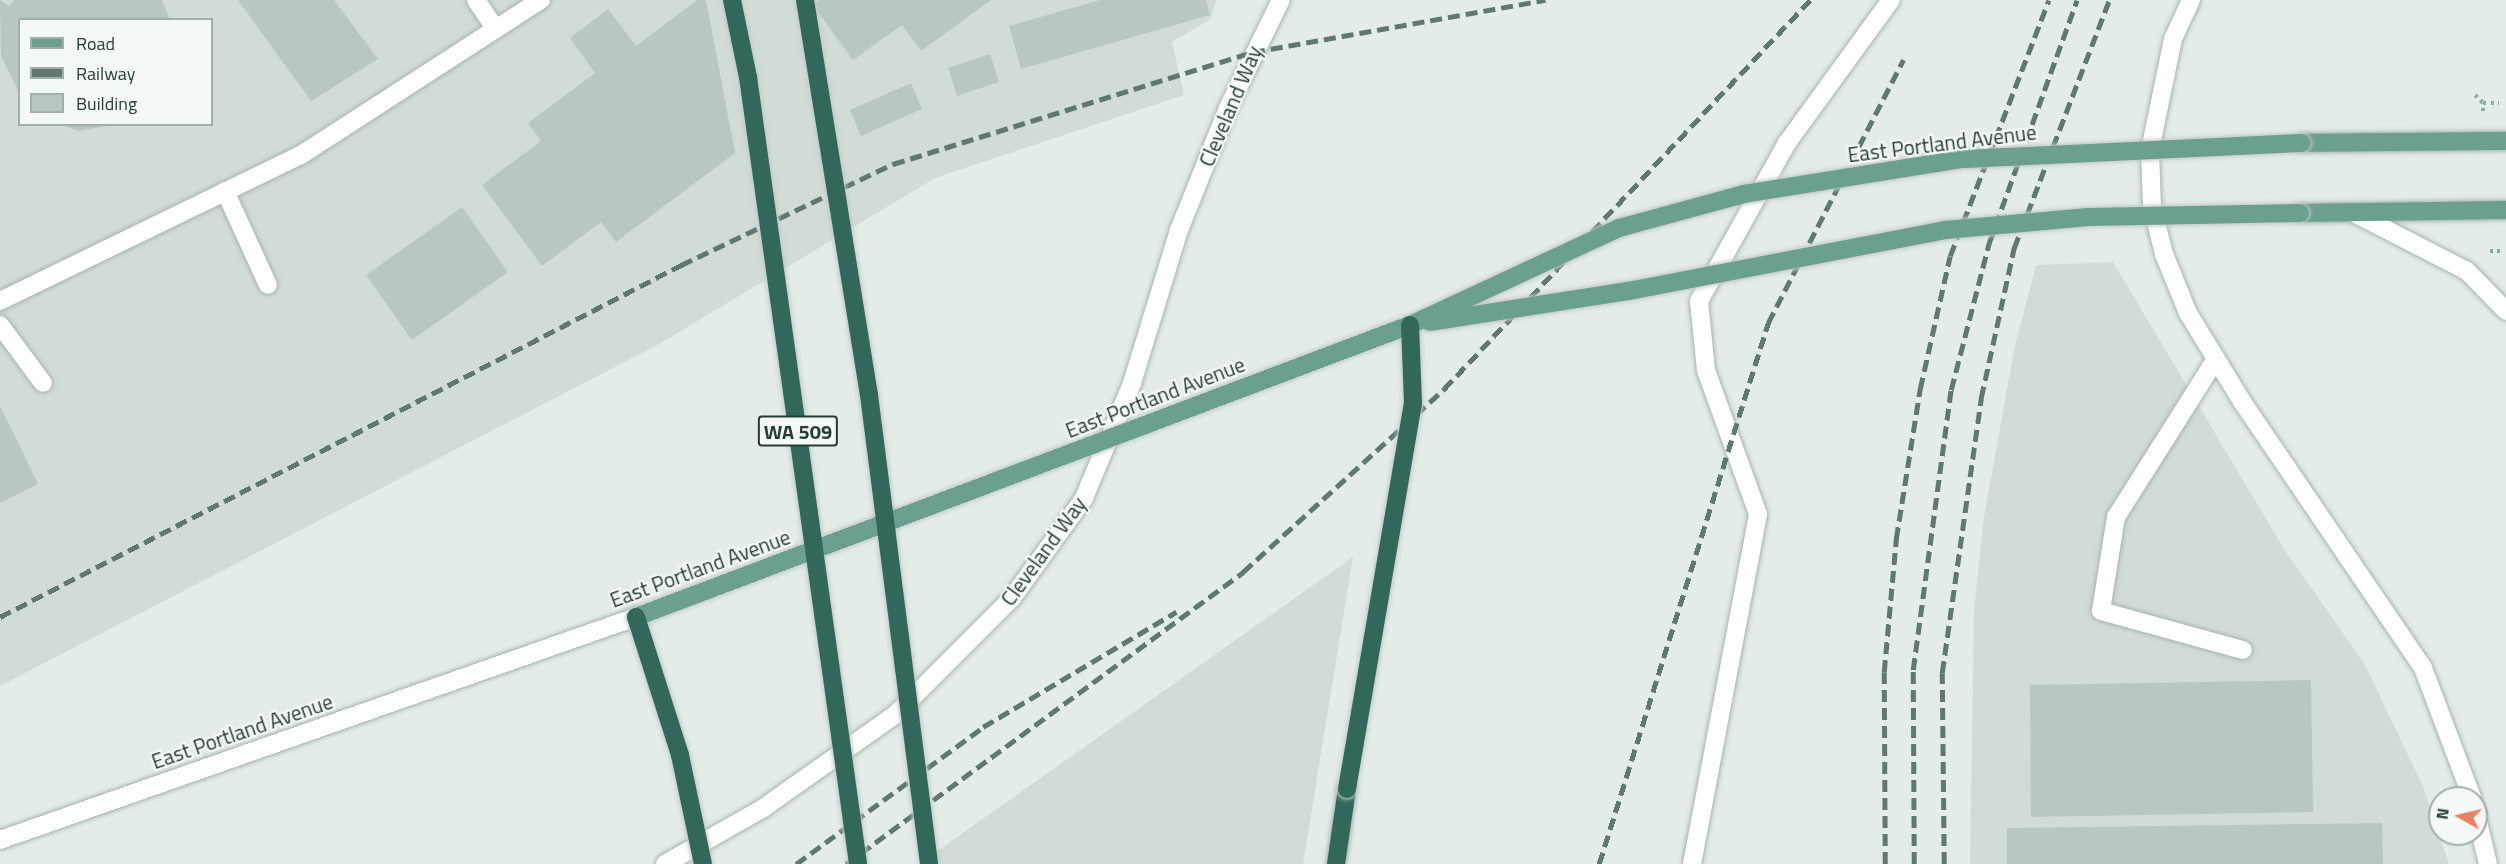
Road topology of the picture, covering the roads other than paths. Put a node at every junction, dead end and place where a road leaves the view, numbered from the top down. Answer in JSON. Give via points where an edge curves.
{"nodes":[{"id":1,"x":476,"y":0,"type":"edge"},
{"id":2,"x":541,"y":0,"type":"edge"},
{"id":3,"x":732,"y":0,"type":"edge"},
{"id":4,"x":805,"y":0,"type":"edge"},
{"id":5,"x":1281,"y":0,"type":"edge"},
{"id":6,"x":1891,"y":0,"type":"edge"},
{"id":7,"x":2190,"y":0,"type":"edge"},
{"id":8,"x":495,"y":28,"type":"junction"},
{"id":9,"x":2506,"y":141,"type":"edge"},
{"id":10,"x":225,"y":191,"type":"junction"},
{"id":11,"x":2506,"y":210,"type":"edge"},
{"id":12,"x":2354,"y":213,"type":"junction"},
{"id":13,"x":268,"y":285,"type":"dead end"},
{"id":14,"x":0,"y":301,"type":"edge"},
{"id":15,"x":2506,"y":311,"type":"edge"},
{"id":16,"x":0,"y":325,"type":"edge"},
{"id":17,"x":1410,"y":325,"type":"junction"},
{"id":18,"x":2216,"y":359,"type":"junction"},
{"id":19,"x":43,"y":383,"type":"dead end"},
{"id":20,"x":636,"y":617,"type":"junction"},
{"id":21,"x":2243,"y":650,"type":"dead end"},
{"id":22,"x":2467,"y":786,"type":"edge"},
{"id":23,"x":0,"y":840,"type":"edge"},
{"id":24,"x":2484,"y":846,"type":"edge"},
{"id":25,"x":665,"y":864,"type":"edge"},
{"id":26,"x":703,"y":864,"type":"edge"},
{"id":27,"x":858,"y":864,"type":"edge"},
{"id":28,"x":929,"y":864,"type":"edge"},
{"id":29,"x":1336,"y":864,"type":"edge"},
{"id":30,"x":1692,"y":864,"type":"edge"},
{"id":31,"x":2488,"y":864,"type":"edge"}],
"edges":[{"from":1,"to":8,"type":"street"},
{"from":2,"to":8,"type":"street"},
{"from":3,"to":27,"type":"highway","number":"WA 509","bridge":true,"via":[[748,77]]},
{"from":4,"to":28,"type":"highway","bridge":true,"via":[[869,395]]},
{"from":5,"to":25,"type":"street","name":"Cleveland Way","via":[[1232,99],[1188,208],[1132,383],[1084,498],[1012,598],[895,715],[762,809]]},
{"from":6,"to":30,"type":"street","via":[[1787,143],[1699,301],[1706,370],[1758,514]]},
{"from":7,"to":18,"type":"street","via":[[2160,88],[2150,150],[2152,206],[2187,313]]},
{"from":8,"to":10,"type":"street","via":[[301,154]]},
{"from":9,"to":17,"type":"main road","name":"East Portland Avenue","bridge":true,"via":[[2302,143],[1992,156],[1744,194],[1619,228]]},
{"from":10,"to":13,"type":"street"},
{"from":10,"to":14,"type":"street"},
{"from":11,"to":12,"type":"main road","name":"East Portland Avenue"},
{"from":12,"to":15,"type":"street","via":[[2467,271]]},
{"from":12,"to":17,"type":"main road","name":"East Portland Avenue","bridge":true,"via":[[2108,216],[1945,230],[1629,291]]},
{"from":16,"to":19,"type":"street"},
{"from":17,"to":20,"type":"main road","name":"East Portland Avenue","bridge":true},
{"from":17,"to":29,"type":"highway","bridge":true,"via":[[1413,403]]},
{"from":18,"to":21,"type":"street","via":[[2116,517],[2101,611]]},
{"from":18,"to":22,"type":"street","via":[[2423,668]]},
{"from":20,"to":23,"type":"street","name":"East Portland Avenue"},
{"from":20,"to":26,"type":"highway","bridge":true,"via":[[680,755]]},
{"from":24,"to":31,"type":"street"}]}
